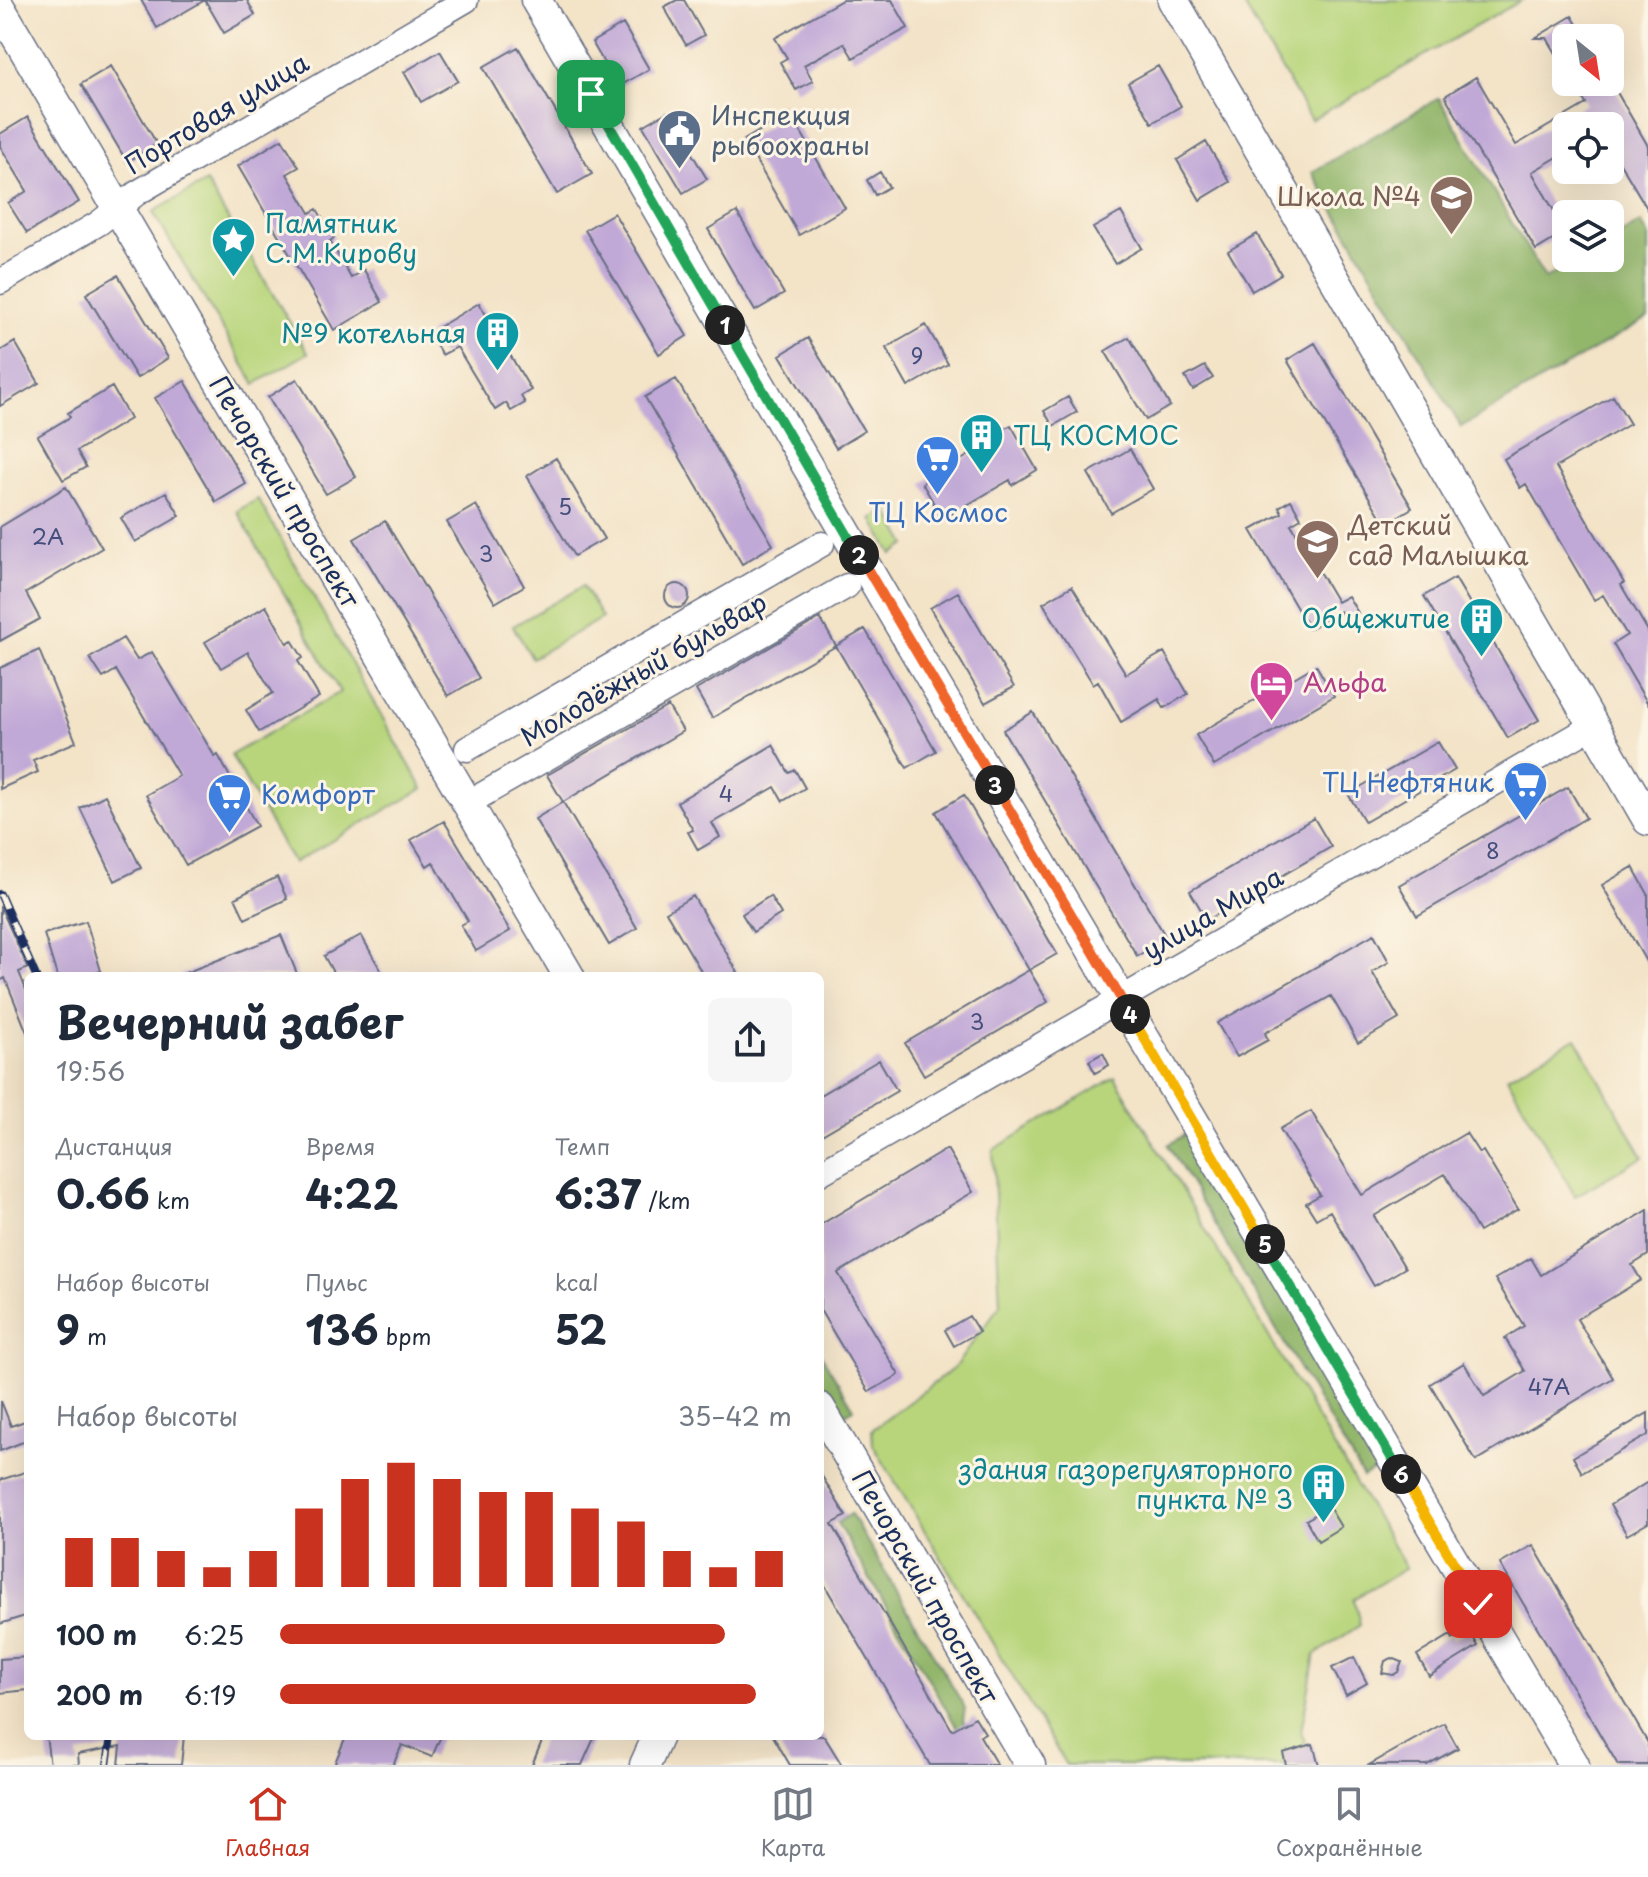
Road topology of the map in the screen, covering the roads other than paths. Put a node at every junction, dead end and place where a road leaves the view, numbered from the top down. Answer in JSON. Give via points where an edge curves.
{"nodes":[{"id":1,"x":466,"y":0,"type":"edge"},
{"id":2,"x":536,"y":0,"type":"edge"},
{"id":3,"x":1173,"y":0,"type":"edge"},
{"id":4,"x":0,"y":8,"type":"edge"},
{"id":5,"x":116,"y":208,"type":"junction"},
{"id":6,"x":0,"y":282,"type":"edge"},
{"id":7,"x":822,"y":544,"type":"dead end"},
{"id":8,"x":847,"y":586,"type":"dead end"},
{"id":9,"x":1593,"y":726,"type":"junction"},
{"id":10,"x":467,"y":749,"type":"dead end"},
{"id":11,"x":468,"y":803,"type":"junction"},
{"id":12,"x":1648,"y":820,"type":"edge"},
{"id":13,"x":567,"y":972,"type":"edge"},
{"id":14,"x":1121,"y":999,"type":"junction"},
{"id":15,"x":824,"y":1171,"type":"edge"},
{"id":16,"x":824,"y":1425,"type":"edge"},
{"id":17,"x":656,"y":1740,"type":"edge"},
{"id":18,"x":645,"y":1765,"type":"edge"},
{"id":19,"x":1030,"y":1765,"type":"edge"},
{"id":20,"x":1574,"y":1765,"type":"edge"}],
"edges":[{"from":1,"to":5,"type":"street","name":"Портовая улица"},
{"from":2,"to":14,"type":"main road"},
{"from":3,"to":9,"type":"main road"},
{"from":4,"to":5,"type":"main road","name":"Печорский проспект"},
{"from":5,"to":6,"type":"street","name":"Портовая улица"},
{"from":5,"to":11,"type":"main road","name":"Печорский проспект"},
{"from":7,"to":10,"type":"street"},
{"from":8,"to":11,"type":"street","name":"Молодёжный бульвар"},
{"from":9,"to":12,"type":"main road"},
{"from":9,"to":14,"type":"street","name":"улица Мира"},
{"from":11,"to":13,"type":"main road","name":"Печорский проспект"},
{"from":14,"to":15,"type":"street","name":"улица Мира"},
{"from":14,"to":20,"type":"main road"},
{"from":16,"to":19,"type":"main road","name":"Печорский проспект"},
{"from":17,"to":18,"type":"main road"}]}
